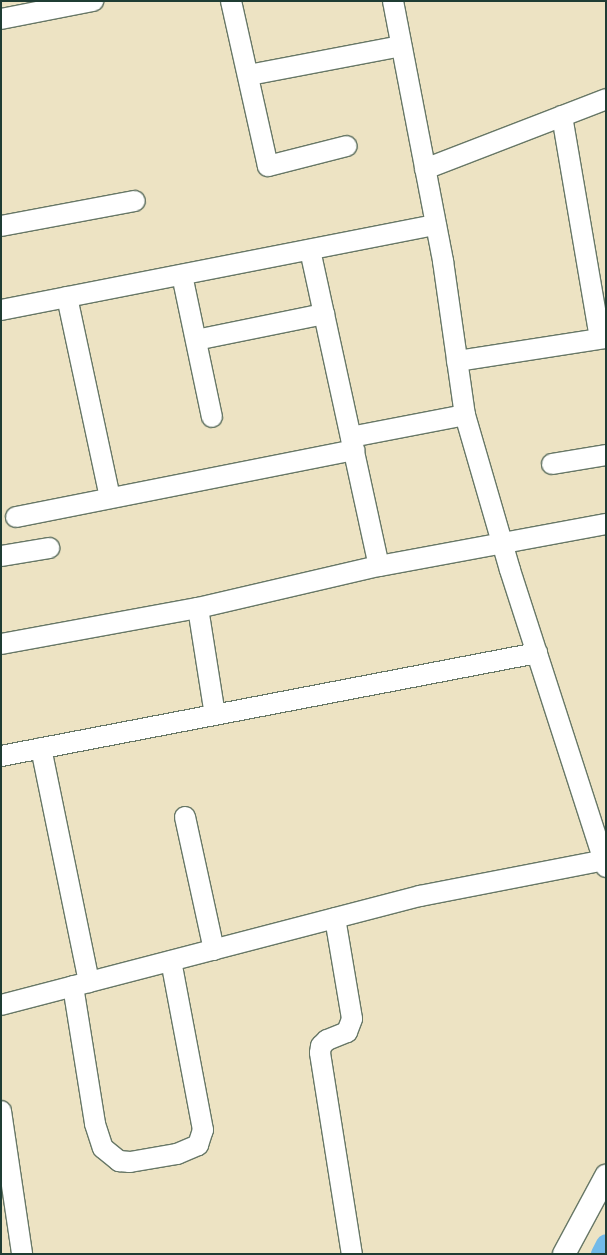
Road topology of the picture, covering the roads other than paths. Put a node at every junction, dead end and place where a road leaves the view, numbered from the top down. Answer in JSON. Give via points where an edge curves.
{"nodes":[{"id":1,"x":231,"y":1,"type":"edge"},
{"id":2,"x":393,"y":1,"type":"edge"},
{"id":3,"x":81,"y":2,"type":"edge"},
{"id":4,"x":1,"y":19,"type":"edge"},
{"id":5,"x":401,"y":46,"type":"junction"},
{"id":6,"x":249,"y":75,"type":"junction"},
{"id":7,"x":606,"y":99,"type":"edge"},
{"id":8,"x":562,"y":116,"type":"junction"},
{"id":9,"x":347,"y":146,"type":"dead end"},
{"id":10,"x":425,"y":169,"type":"junction"},
{"id":11,"x":135,"y":201,"type":"dead end"},
{"id":12,"x":436,"y":225,"type":"junction"},
{"id":13,"x":1,"y":226,"type":"edge"},
{"id":14,"x":310,"y":250,"type":"junction"},
{"id":15,"x":182,"y":275,"type":"junction"},
{"id":16,"x":67,"y":297,"type":"junction"},
{"id":17,"x":1,"y":310,"type":"edge"},
{"id":18,"x":324,"y":314,"type":"junction"},
{"id":19,"x":603,"y":338,"type":"edge"},
{"id":20,"x":196,"y":340,"type":"junction"},
{"id":21,"x":457,"y":361,"type":"junction"},
{"id":22,"x":464,"y":415,"type":"junction"},
{"id":23,"x":212,"y":417,"type":"dead end"},
{"id":24,"x":352,"y":443,"type":"junction"},
{"id":25,"x":606,"y":455,"type":"edge"},
{"id":26,"x":552,"y":464,"type":"dead end"},
{"id":27,"x":110,"y":497,"type":"junction"},
{"id":28,"x":16,"y":517,"type":"dead end"},
{"id":29,"x":606,"y":524,"type":"edge"},
{"id":30,"x":502,"y":542,"type":"junction"},
{"id":31,"x":49,"y":548,"type":"dead end"},
{"id":32,"x":1,"y":556,"type":"edge"},
{"id":33,"x":379,"y":566,"type":"junction"},
{"id":34,"x":198,"y":608,"type":"junction"},
{"id":35,"x":1,"y":644,"type":"edge"},
{"id":36,"x":536,"y":653,"type":"junction"},
{"id":37,"x":215,"y":715,"type":"junction"},
{"id":38,"x":41,"y":748,"type":"junction"},
{"id":39,"x":1,"y":756,"type":"edge"},
{"id":40,"x":184,"y":817,"type":"dead end"},
{"id":41,"x":605,"y":862,"type":"edge"},
{"id":42,"x":335,"y":918,"type":"junction"},
{"id":43,"x":214,"y":950,"type":"junction"},
{"id":44,"x":171,"y":961,"type":"junction"},
{"id":45,"x":81,"y":984,"type":"junction"},
{"id":46,"x":1,"y":1005,"type":"edge"},
{"id":47,"x":1,"y":1110,"type":"edge"},
{"id":48,"x":606,"y":1176,"type":"edge"},
{"id":49,"x":22,"y":1254,"type":"edge"},
{"id":50,"x":352,"y":1254,"type":"edge"},
{"id":51,"x":564,"y":1254,"type":"edge"}],
"edges":[{"from":1,"to":6,"type":"street"},
{"from":2,"to":5,"type":"street"},
{"from":3,"to":4,"type":"street"},
{"from":5,"to":6,"type":"street"},
{"from":5,"to":10,"type":"street"},
{"from":6,"to":9,"type":"street","via":[[268,166]]},
{"from":7,"to":8,"type":"street"},
{"from":8,"to":10,"type":"street"},
{"from":8,"to":19,"type":"street"},
{"from":10,"to":12,"type":"street"},
{"from":11,"to":13,"type":"street"},
{"from":12,"to":14,"type":"street"},
{"from":12,"to":21,"type":"street"},
{"from":14,"to":15,"type":"street"},
{"from":14,"to":18,"type":"street"},
{"from":15,"to":16,"type":"street"},
{"from":15,"to":20,"type":"street"},
{"from":16,"to":17,"type":"street"},
{"from":16,"to":27,"type":"street"},
{"from":18,"to":20,"type":"street"},
{"from":18,"to":24,"type":"street"},
{"from":19,"to":21,"type":"street"},
{"from":20,"to":23,"type":"street"},
{"from":21,"to":22,"type":"street"},
{"from":22,"to":24,"type":"street"},
{"from":22,"to":30,"type":"street"},
{"from":24,"to":27,"type":"street"},
{"from":24,"to":33,"type":"street"},
{"from":25,"to":26,"type":"street"},
{"from":27,"to":28,"type":"street"},
{"from":29,"to":30,"type":"street"},
{"from":30,"to":33,"type":"street"},
{"from":30,"to":36,"type":"street"},
{"from":31,"to":32,"type":"street"},
{"from":33,"to":34,"type":"street"},
{"from":34,"to":35,"type":"street"},
{"from":34,"to":37,"type":"street"},
{"from":36,"to":37,"type":"street"},
{"from":36,"to":41,"type":"street"},
{"from":37,"to":38,"type":"street"},
{"from":38,"to":39,"type":"street"},
{"from":38,"to":45,"type":"street"},
{"from":40,"to":43,"type":"street"},
{"from":41,"to":42,"type":"street","via":[[420,896]]},
{"from":42,"to":43,"type":"street"},
{"from":42,"to":50,"type":"street","via":[[352,1019],[347,1032],[327,1040],[321,1046],[320,1053]]},
{"from":43,"to":44,"type":"street"},
{"from":44,"to":45,"type":"street"},
{"from":44,"to":45,"type":"street","via":[[203,1130],[198,1145],[177,1154],[130,1162],[119,1161],[103,1148],[95,1124]]},
{"from":45,"to":46,"type":"street"},
{"from":47,"to":49,"type":"street"},
{"from":48,"to":51,"type":"street"}]}
